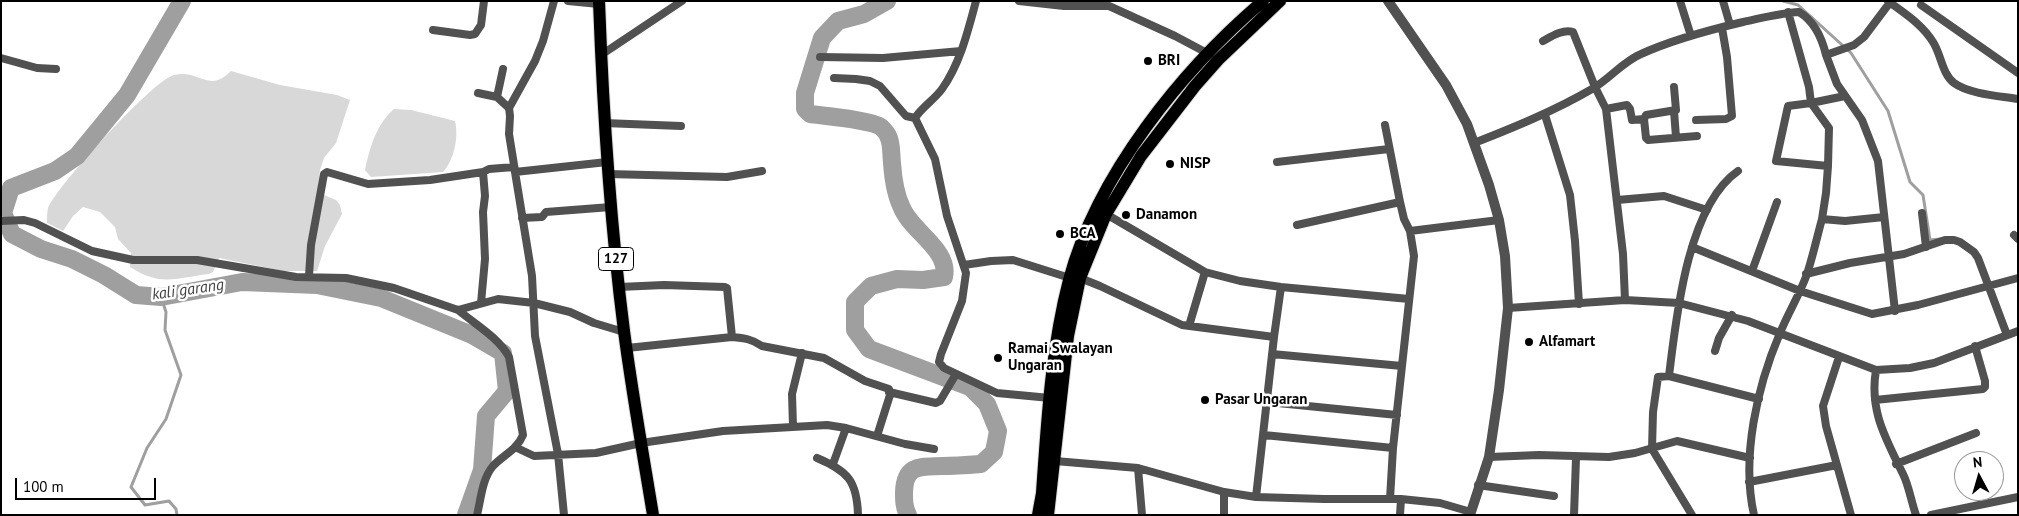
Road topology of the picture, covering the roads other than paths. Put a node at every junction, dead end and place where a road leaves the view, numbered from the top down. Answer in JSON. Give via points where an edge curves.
{"nodes":[{"id":1,"x":484,"y":1,"type":"edge"},
{"id":2,"x":554,"y":1,"type":"edge"},
{"id":3,"x":568,"y":1,"type":"edge"},
{"id":4,"x":682,"y":1,"type":"edge"},
{"id":5,"x":976,"y":1,"type":"edge"},
{"id":6,"x":1019,"y":1,"type":"edge"},
{"id":7,"x":1263,"y":1,"type":"edge"},
{"id":8,"x":1280,"y":1,"type":"edge"},
{"id":9,"x":1388,"y":1,"type":"edge"},
{"id":10,"x":1680,"y":1,"type":"edge"},
{"id":11,"x":1723,"y":1,"type":"edge"},
{"id":12,"x":1890,"y":2,"type":"edge"},
{"id":13,"x":599,"y":3,"type":"edge"},
{"id":14,"x":1922,"y":3,"type":"edge"},
{"id":15,"x":1109,"y":4,"type":"edge"},
{"id":16,"x":1786,"y":13,"type":"junction"},
{"id":17,"x":1912,"y":18,"type":"junction"},
{"id":18,"x":1730,"y":25,"type":"junction"},
{"id":19,"x":1722,"y":28,"type":"junction"},
{"id":20,"x":434,"y":30,"type":"dead end"},
{"id":21,"x":1691,"y":36,"type":"junction"},
{"id":22,"x":1543,"y":41,"type":"dead end"},
{"id":23,"x":961,"y":51,"type":"junction"},
{"id":24,"x":1208,"y":53,"type":"junction"},
{"id":25,"x":601,"y":55,"type":"junction"},
{"id":26,"x":1826,"y":55,"type":"junction"},
{"id":27,"x":820,"y":57,"type":"dead end"},
{"id":28,"x":1,"y":58,"type":"edge"},
{"id":29,"x":56,"y":69,"type":"dead end"},
{"id":30,"x":503,"y":69,"type":"dead end"},
{"id":31,"x":2018,"y":72,"type":"edge"},
{"id":32,"x":834,"y":78,"type":"dead end"},
{"id":33,"x":1674,"y":87,"type":"dead end"},
{"id":34,"x":1595,"y":88,"type":"junction"},
{"id":35,"x":478,"y":93,"type":"dead end"},
{"id":36,"x":1845,"y":96,"type":"junction"},
{"id":37,"x":497,"y":97,"type":"junction"},
{"id":38,"x":2018,"y":99,"type":"edge"},
{"id":39,"x":1811,"y":103,"type":"junction"},
{"id":40,"x":509,"y":108,"type":"junction"},
{"id":41,"x":1606,"y":110,"type":"junction"},
{"id":42,"x":1674,"y":111,"type":"junction"},
{"id":43,"x":1545,"y":115,"type":"junction"},
{"id":44,"x":914,"y":118,"type":"junction"},
{"id":45,"x":1644,"y":119,"type":"junction"},
{"id":46,"x":1696,"y":120,"type":"dead end"},
{"id":47,"x":604,"y":123,"type":"junction"},
{"id":48,"x":1385,"y":125,"type":"dead end"},
{"id":49,"x":681,"y":126,"type":"dead end"},
{"id":50,"x":1697,"y":136,"type":"dead end"},
{"id":51,"x":1676,"y":138,"type":"junction"},
{"id":52,"x":1474,"y":143,"type":"junction"},
{"id":53,"x":1389,"y":150,"type":"junction"},
{"id":54,"x":1278,"y":162,"type":"dead end"},
{"id":55,"x":1828,"y":166,"type":"junction"},
{"id":56,"x":607,"y":168,"type":"junction"},
{"id":57,"x":514,"y":169,"type":"junction"},
{"id":58,"x":762,"y":171,"type":"dead end"},
{"id":59,"x":1738,"y":171,"type":"dead end"},
{"id":60,"x":483,"y":172,"type":"junction"},
{"id":61,"x":1617,"y":200,"type":"junction"},
{"id":62,"x":1400,"y":202,"type":"junction"},
{"id":63,"x":1778,"y":202,"type":"dead end"},
{"id":64,"x":611,"y":207,"type":"junction"},
{"id":65,"x":1708,"y":210,"type":"junction"},
{"id":66,"x":1106,"y":214,"type":"junction"},
{"id":67,"x":1922,"y":214,"type":"dead end"},
{"id":68,"x":1884,"y":217,"type":"junction"},
{"id":69,"x":522,"y":218,"type":"junction"},
{"id":70,"x":1822,"y":219,"type":"junction"},
{"id":71,"x":1498,"y":220,"type":"junction"},
{"id":72,"x":2,"y":221,"type":"edge"},
{"id":73,"x":1297,"y":225,"type":"dead end"},
{"id":74,"x":1410,"y":232,"type":"junction"},
{"id":75,"x":1692,"y":247,"type":"junction"},
{"id":76,"x":1926,"y":247,"type":"junction"},
{"id":77,"x":1889,"y":257,"type":"junction"},
{"id":78,"x":964,"y":266,"type":"junction"},
{"id":79,"x":1752,"y":271,"type":"junction"},
{"id":80,"x":1205,"y":272,"type":"junction"},
{"id":81,"x":1806,"y":274,"type":"junction"},
{"id":82,"x":309,"y":276,"type":"junction"},
{"id":83,"x":1075,"y":278,"type":"junction"},
{"id":84,"x":2018,"y":278,"type":"edge"},
{"id":85,"x":1989,"y":286,"type":"junction"},
{"id":86,"x":619,"y":287,"type":"junction"},
{"id":87,"x":1281,"y":287,"type":"junction"},
{"id":88,"x":1800,"y":291,"type":"junction"},
{"id":89,"x":1409,"y":299,"type":"junction"},
{"id":90,"x":1625,"y":300,"type":"junction"},
{"id":91,"x":481,"y":303,"type":"junction"},
{"id":92,"x":534,"y":303,"type":"junction"},
{"id":93,"x":1679,"y":303,"type":"junction"},
{"id":94,"x":1579,"y":304,"type":"junction"},
{"id":95,"x":1508,"y":308,"type":"junction"},
{"id":96,"x":458,"y":310,"type":"junction"},
{"id":97,"x":1895,"y":311,"type":"junction"},
{"id":98,"x":1732,"y":316,"type":"junction"},
{"id":99,"x":1189,"y":326,"type":"junction"},
{"id":100,"x":2018,"y":331,"type":"edge"},
{"id":101,"x":624,"y":332,"type":"junction"},
{"id":102,"x":1780,"y":334,"type":"junction"},
{"id":103,"x":2007,"y":335,"type":"junction"},
{"id":104,"x":732,"y":337,"type":"junction"},
{"id":105,"x":1274,"y":337,"type":"junction"},
{"id":106,"x":1975,"y":346,"type":"junction"},
{"id":107,"x":627,"y":348,"type":"junction"},
{"id":108,"x":1715,"y":351,"type":"dead end"},
{"id":109,"x":802,"y":353,"type":"junction"},
{"id":110,"x":1272,"y":354,"type":"junction"},
{"id":111,"x":1839,"y":357,"type":"junction"},
{"id":112,"x":1402,"y":366,"type":"junction"},
{"id":113,"x":1876,"y":370,"type":"junction"},
{"id":114,"x":956,"y":374,"type":"junction"},
{"id":115,"x":1669,"y":376,"type":"junction"},
{"id":116,"x":890,"y":392,"type":"junction"},
{"id":117,"x":1050,"y":398,"type":"junction"},
{"id":118,"x":1759,"y":399,"type":"junction"},
{"id":119,"x":1875,"y":400,"type":"junction"},
{"id":120,"x":1268,"y":402,"type":"junction"},
{"id":121,"x":1397,"y":416,"type":"junction"},
{"id":122,"x":793,"y":426,"type":"junction"},
{"id":123,"x":846,"y":428,"type":"junction"},
{"id":124,"x":1976,"y":433,"type":"dead end"},
{"id":125,"x":1264,"y":435,"type":"junction"},
{"id":126,"x":877,"y":436,"type":"junction"},
{"id":127,"x":641,"y":443,"type":"junction"},
{"id":128,"x":515,"y":447,"type":"junction"},
{"id":129,"x":1393,"y":448,"type":"junction"},
{"id":130,"x":1652,"y":449,"type":"junction"},
{"id":131,"x":934,"y":450,"type":"dead end"},
{"id":132,"x":558,"y":454,"type":"junction"},
{"id":133,"x":1488,"y":457,"type":"junction"},
{"id":134,"x":817,"y":458,"type":"dead end"},
{"id":135,"x":1576,"y":458,"type":"junction"},
{"id":136,"x":1750,"y":458,"type":"junction"},
{"id":137,"x":1055,"y":461,"type":"junction"},
{"id":138,"x":833,"y":464,"type":"junction"},
{"id":139,"x":1896,"y":464,"type":"junction"},
{"id":140,"x":1837,"y":465,"type":"junction"},
{"id":141,"x":1138,"y":468,"type":"junction"},
{"id":142,"x":1749,"y":482,"type":"junction"},
{"id":143,"x":1478,"y":485,"type":"junction"},
{"id":144,"x":1224,"y":492,"type":"junction"},
{"id":145,"x":1554,"y":496,"type":"dead end"},
{"id":146,"x":1256,"y":497,"type":"junction"},
{"id":147,"x":2018,"y":497,"type":"edge"},
{"id":148,"x":1390,"y":499,"type":"junction"},
{"id":149,"x":1401,"y":499,"type":"junction"},
{"id":150,"x":1470,"y":513,"type":"edge"},
{"id":151,"x":477,"y":515,"type":"edge"},
{"id":152,"x":564,"y":515,"type":"edge"},
{"id":153,"x":653,"y":515,"type":"edge"},
{"id":154,"x":858,"y":515,"type":"edge"},
{"id":155,"x":1038,"y":515,"type":"edge"},
{"id":156,"x":1048,"y":515,"type":"edge"},
{"id":157,"x":1142,"y":515,"type":"edge"},
{"id":158,"x":1224,"y":515,"type":"edge"},
{"id":159,"x":1400,"y":515,"type":"edge"},
{"id":160,"x":1574,"y":515,"type":"edge"},
{"id":161,"x":1692,"y":515,"type":"edge"},
{"id":162,"x":1754,"y":515,"type":"edge"},
{"id":163,"x":1851,"y":515,"type":"edge"},
{"id":164,"x":1916,"y":515,"type":"edge"},
{"id":165,"x":1931,"y":515,"type":"edge"}],
"edges":[{"from":1,"to":20,"type":"street","via":[[481,26],[475,34]]},
{"from":2,"to":40,"type":"street","via":[[537,56]]},
{"from":3,"to":13,"type":"street"},
{"from":4,"to":25,"type":"street"},
{"from":5,"to":23,"type":"street"},
{"from":6,"to":15,"type":"street","via":[[1064,6]]},
{"from":7,"to":24,"type":"main road"},
{"from":8,"to":66,"type":"main road","via":[[1195,86],[1141,156]]},
{"from":9,"to":52,"type":"street","via":[[1446,85],[1462,112]]},
{"from":10,"to":21,"type":"street"},
{"from":11,"to":18,"type":"street"},
{"from":12,"to":17,"type":"street"},
{"from":12,"to":26,"type":"street","via":[[1864,37],[1854,45]]},
{"from":13,"to":25,"type":"main road","number":"127"},
{"from":14,"to":17,"type":"street"},
{"from":14,"to":31,"type":"street"},
{"from":15,"to":24,"type":"street"},
{"from":16,"to":18,"type":"street"},
{"from":16,"to":26,"type":"street","via":[[1799,12],[1806,16],[1816,29]]},
{"from":16,"to":39,"type":"street"},
{"from":17,"to":38,"type":"street","via":[[1934,44],[1954,83]]},
{"from":18,"to":19,"type":"street"},
{"from":19,"to":21,"type":"street"},
{"from":19,"to":46,"type":"street","via":[[1732,116]]},
{"from":21,"to":34,"type":"street","via":[[1641,54],[1615,70]]},
{"from":22,"to":34,"type":"street","via":[[1572,31]]},
{"from":23,"to":27,"type":"street","via":[[883,58]]},
{"from":23,"to":44,"type":"street","via":[[941,91]]},
{"from":24,"to":83,"type":"main road","via":[[1124,158],[1087,228]]},
{"from":25,"to":47,"type":"main road","number":"127"},
{"from":26,"to":36,"type":"street"},
{"from":28,"to":29,"type":"street","via":[[37,68]]},
{"from":30,"to":37,"type":"street"},
{"from":32,"to":44,"type":"street","via":[[856,78],[875,83],[906,116]]},
{"from":33,"to":42,"type":"street"},
{"from":34,"to":41,"type":"street"},
{"from":34,"to":43,"type":"street"},
{"from":35,"to":37,"type":"street"},
{"from":36,"to":39,"type":"street"},
{"from":36,"to":68,"type":"street","via":[[1862,120],[1878,162]]},
{"from":37,"to":40,"type":"street"},
{"from":39,"to":55,"type":"street","via":[[1829,128]]},
{"from":39,"to":55,"type":"street","via":[[1787,107],[1776,161]]},
{"from":40,"to":57,"type":"street","via":[[508,134]]},
{"from":41,"to":45,"type":"street","via":[[1627,105],[1632,120]]},
{"from":41,"to":61,"type":"street"},
{"from":42,"to":45,"type":"street","via":[[1652,113]]},
{"from":42,"to":51,"type":"street"},
{"from":43,"to":52,"type":"street"},
{"from":43,"to":94,"type":"street","via":[[1570,195]]},
{"from":44,"to":78,"type":"street","via":[[933,152],[947,216]]},
{"from":45,"to":51,"type":"street","via":[[1646,140]]},
{"from":47,"to":49,"type":"street"},
{"from":47,"to":56,"type":"main road","number":"127"},
{"from":48,"to":53,"type":"street"},
{"from":50,"to":51,"type":"street"},
{"from":52,"to":71,"type":"street"},
{"from":53,"to":54,"type":"street"},
{"from":53,"to":62,"type":"street"},
{"from":55,"to":70,"type":"street"},
{"from":56,"to":57,"type":"street"},
{"from":56,"to":58,"type":"street","via":[[727,177]]},
{"from":56,"to":64,"type":"main road","number":"127"},
{"from":57,"to":60,"type":"street"},
{"from":57,"to":69,"type":"street"},
{"from":59,"to":65,"type":"street","via":[[1723,186]]},
{"from":60,"to":82,"type":"street","via":[[368,184],[328,172],[324,174],[311,245]]},
{"from":60,"to":91,"type":"street","via":[[485,259]]},
{"from":61,"to":65,"type":"street","via":[[1664,196]]},
{"from":61,"to":90,"type":"street"},
{"from":62,"to":73,"type":"street"},
{"from":62,"to":74,"type":"street"},
{"from":63,"to":79,"type":"street"},
{"from":64,"to":69,"type":"street","via":[[546,212],[542,217]]},
{"from":64,"to":86,"type":"main road","number":"127"},
{"from":65,"to":75,"type":"street"},
{"from":66,"to":80,"type":"street"},
{"from":66,"to":83,"type":"main road"},
{"from":67,"to":76,"type":"street"},
{"from":68,"to":70,"type":"street","via":[[1845,221]]},
{"from":68,"to":77,"type":"street"},
{"from":69,"to":92,"type":"street"},
{"from":70,"to":81,"type":"street"},
{"from":71,"to":74,"type":"street"},
{"from":71,"to":95,"type":"street","via":[[1506,265]]},
{"from":72,"to":82,"type":"street","via":[[24,220],[92,251],[115,256],[145,261],[197,260],[296,277]]},
{"from":74,"to":89,"type":"street","via":[[1414,256]]},
{"from":75,"to":79,"type":"street"},
{"from":75,"to":93,"type":"street"},
{"from":76,"to":77,"type":"street"},
{"from":76,"to":85,"type":"street","via":[[1945,240],[1960,242],[1978,258]]},
{"from":77,"to":81,"type":"street"},
{"from":77,"to":97,"type":"street"},
{"from":78,"to":83,"type":"street","via":[[1013,260]]},
{"from":78,"to":114,"type":"street","via":[[966,280],[962,301],[939,360],[944,368]]},
{"from":79,"to":88,"type":"street"},
{"from":80,"to":87,"type":"street"},
{"from":80,"to":99,"type":"street"},
{"from":81,"to":88,"type":"street"},
{"from":82,"to":96,"type":"street","via":[[371,282]]},
{"from":83,"to":99,"type":"street"},
{"from":83,"to":117,"type":"main road","via":[[1057,334]]},
{"from":83,"to":137,"type":"main road"},
{"from":84,"to":85,"type":"street"},
{"from":85,"to":97,"type":"street"},
{"from":85,"to":103,"type":"street"},
{"from":86,"to":101,"type":"main road","number":"127"},
{"from":86,"to":104,"type":"street","via":[[725,287]]},
{"from":87,"to":89,"type":"street"},
{"from":87,"to":105,"type":"street"},
{"from":88,"to":97,"type":"street","via":[[1872,314]]},
{"from":88,"to":102,"type":"street"},
{"from":89,"to":112,"type":"street"},
{"from":90,"to":93,"type":"street"},
{"from":90,"to":94,"type":"street"},
{"from":91,"to":92,"type":"street","via":[[498,299]]},
{"from":91,"to":96,"type":"street"},
{"from":92,"to":101,"type":"street"},
{"from":92,"to":132,"type":"street","via":[[535,336]]},
{"from":93,"to":98,"type":"street"},
{"from":93,"to":115,"type":"street"},
{"from":94,"to":95,"type":"street"},
{"from":95,"to":133,"type":"street"},
{"from":96,"to":128,"type":"street","via":[[502,347],[509,357],[523,435]]},
{"from":98,"to":102,"type":"street"},
{"from":98,"to":108,"type":"street"},
{"from":99,"to":105,"type":"street"},
{"from":100,"to":103,"type":"street"},
{"from":101,"to":107,"type":"main road","number":"127"},
{"from":102,"to":111,"type":"street"},
{"from":102,"to":118,"type":"street"},
{"from":103,"to":106,"type":"street"},
{"from":104,"to":107,"type":"street"},
{"from":104,"to":109,"type":"street"},
{"from":105,"to":110,"type":"street"},
{"from":106,"to":113,"type":"street","via":[[1922,366]]},
{"from":106,"to":119,"type":"street","via":[[1985,387]]},
{"from":107,"to":127,"type":"main road","number":"127"},
{"from":109,"to":116,"type":"street","via":[[833,362]]},
{"from":109,"to":122,"type":"street","via":[[792,394]]},
{"from":110,"to":112,"type":"street"},
{"from":110,"to":120,"type":"street"},
{"from":111,"to":113,"type":"street"},
{"from":111,"to":140,"type":"street","via":[[1822,406]]},
{"from":112,"to":121,"type":"street"},
{"from":113,"to":119,"type":"street"},
{"from":114,"to":116,"type":"street","via":[[936,403]]},
{"from":114,"to":117,"type":"street","via":[[997,393]]},
{"from":115,"to":118,"type":"street"},
{"from":115,"to":130,"type":"street","via":[[1658,376]]},
{"from":116,"to":126,"type":"street"},
{"from":117,"to":155,"type":"main road"},
{"from":118,"to":136,"type":"street"},
{"from":119,"to":139,"type":"street","via":[[1883,434]]},
{"from":120,"to":121,"type":"street"},
{"from":120,"to":125,"type":"street"},
{"from":121,"to":129,"type":"street"},
{"from":122,"to":123,"type":"street"},
{"from":122,"to":127,"type":"street","via":[[723,431]]},
{"from":123,"to":126,"type":"street"},
{"from":123,"to":138,"type":"street"},
{"from":124,"to":139,"type":"street"},
{"from":125,"to":129,"type":"street"},
{"from":125,"to":146,"type":"street"},
{"from":126,"to":131,"type":"street"},
{"from":127,"to":132,"type":"street","via":[[596,453]]},
{"from":127,"to":153,"type":"main road","number":"127"},
{"from":128,"to":132,"type":"street","via":[[534,456]]},
{"from":128,"to":151,"type":"street","via":[[493,466],[486,478]]},
{"from":129,"to":148,"type":"street"},
{"from":130,"to":135,"type":"street","via":[[1623,456]]},
{"from":130,"to":136,"type":"street","via":[[1677,441]]},
{"from":130,"to":161,"type":"street"},
{"from":132,"to":152,"type":"street"},
{"from":133,"to":135,"type":"street","via":[[1540,455]]},
{"from":133,"to":143,"type":"street"},
{"from":134,"to":138,"type":"street"},
{"from":135,"to":160,"type":"street"},
{"from":136,"to":142,"type":"street"},
{"from":137,"to":141,"type":"street"},
{"from":137,"to":156,"type":"main road"},
{"from":138,"to":154,"type":"street","via":[[853,484]]},
{"from":139,"to":164,"type":"street","via":[[1903,473]]},
{"from":140,"to":142,"type":"street"},
{"from":140,"to":163,"type":"street"},
{"from":141,"to":144,"type":"street"},
{"from":141,"to":157,"type":"street"},
{"from":142,"to":162,"type":"street"},
{"from":143,"to":145,"type":"street"},
{"from":143,"to":150,"type":"street"},
{"from":144,"to":146,"type":"street"},
{"from":144,"to":158,"type":"street"},
{"from":146,"to":148,"type":"street"},
{"from":147,"to":165,"type":"street"},
{"from":148,"to":149,"type":"street"},
{"from":149,"to":150,"type":"street","via":[[1440,503]]},
{"from":149,"to":159,"type":"street"}]}
